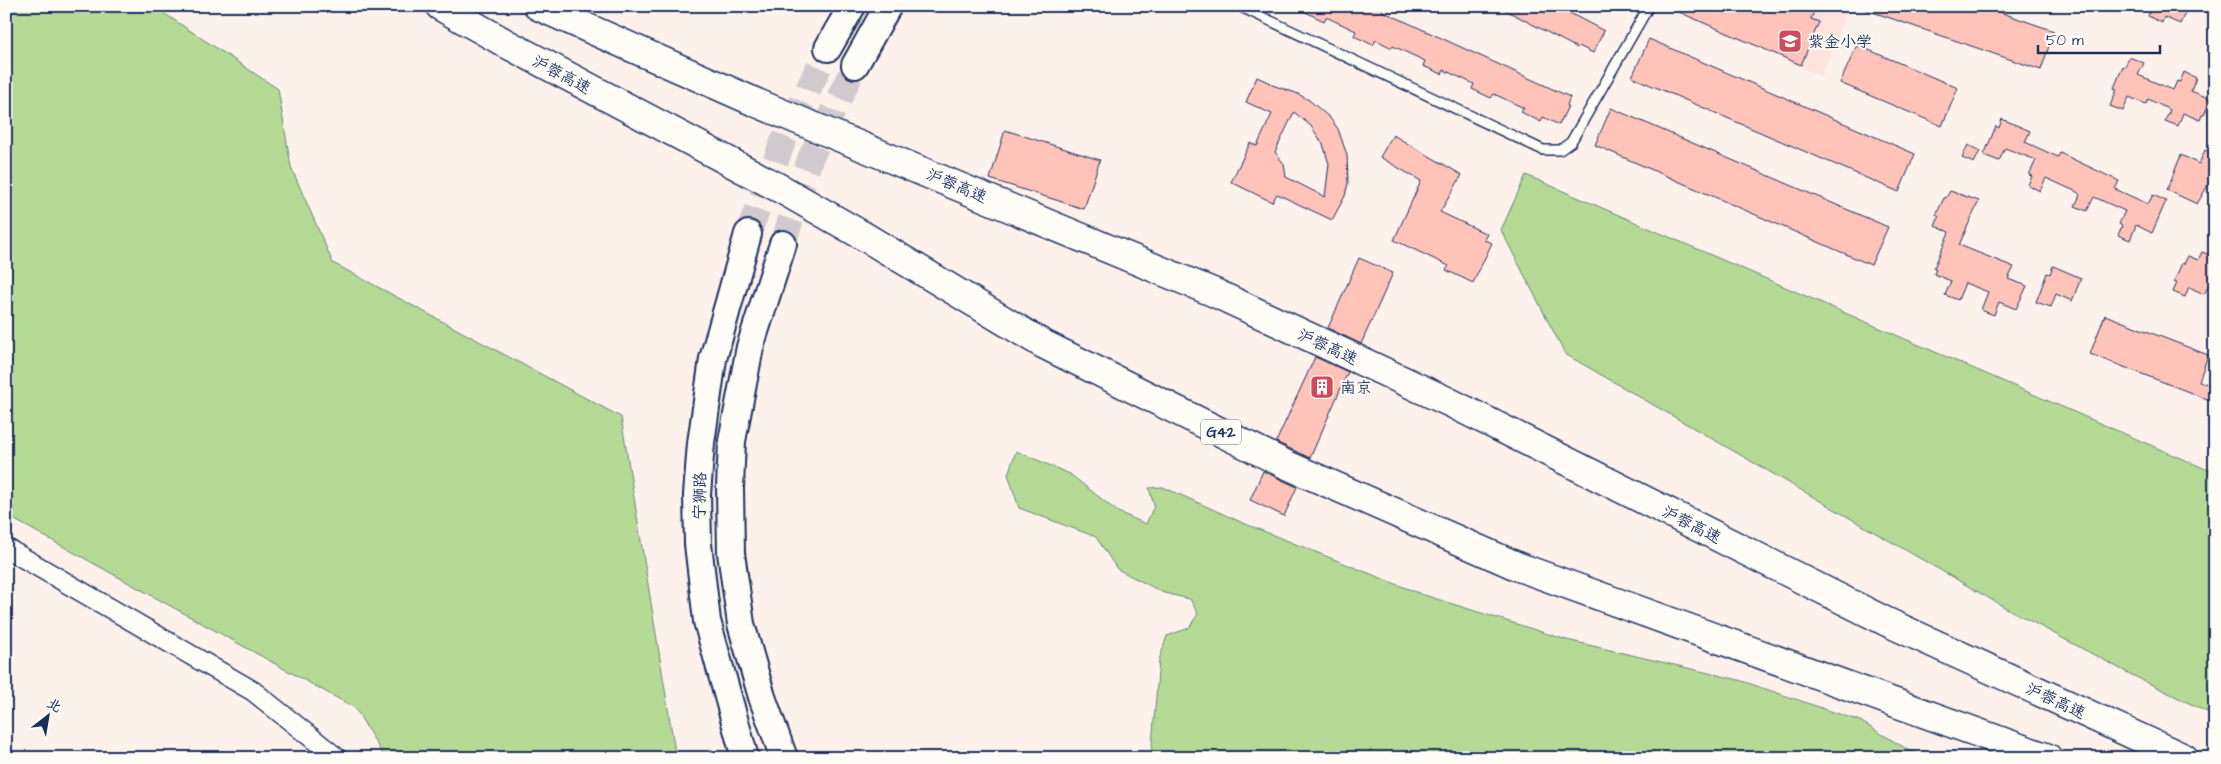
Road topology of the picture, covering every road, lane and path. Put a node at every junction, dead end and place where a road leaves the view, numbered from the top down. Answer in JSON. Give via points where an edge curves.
{"nodes":[{"id":1,"x":440,"y":6,"type":"edge"},
{"id":2,"x":538,"y":6,"type":"edge"},
{"id":3,"x":852,"y":6,"type":"edge"},
{"id":4,"x":888,"y":6,"type":"edge"},
{"id":5,"x":1239,"y":6,"type":"edge"},
{"id":6,"x":1649,"y":6,"type":"edge"},
{"id":7,"x":828,"y":48,"type":"tunnel mouth"},
{"id":8,"x":855,"y":64,"type":"tunnel mouth"},
{"id":9,"x":748,"y":234,"type":"tunnel mouth"},
{"id":10,"x":783,"y":244,"type":"tunnel mouth"},
{"id":11,"x":6,"y":548,"type":"edge"},
{"id":12,"x":337,"y":758,"type":"edge"},
{"id":13,"x":745,"y":758,"type":"edge"},
{"id":14,"x":784,"y":758,"type":"edge"},
{"id":15,"x":2048,"y":758,"type":"edge"},
{"id":16,"x":2184,"y":758,"type":"edge"}],
"edges":[{"from":1,"to":15,"type":"highway","name":"沪蓉高速","number":"G42","via":[[783,190],[1044,344],[1287,465],[1519,567]]},
{"from":2,"to":16,"type":"highway","name":"沪蓉高速","via":[[757,103],[1224,297],[1449,402],[1887,622]]},
{"from":3,"to":7,"type":"main road"},
{"from":4,"to":8,"type":"main road"},
{"from":5,"to":6,"type":"lane","via":[[1543,150],[1560,150],[1571,142]]},
{"from":9,"to":13,"type":"main road","name":"宁狮路","via":[[713,359],[697,495],[698,544],[707,621]]},
{"from":10,"to":14,"type":"main road","name":"宁狮路","via":[[750,347],[732,441],[730,487],[731,553],[741,624]]},
{"from":11,"to":12,"type":"street","via":[[253,691]]}]}
